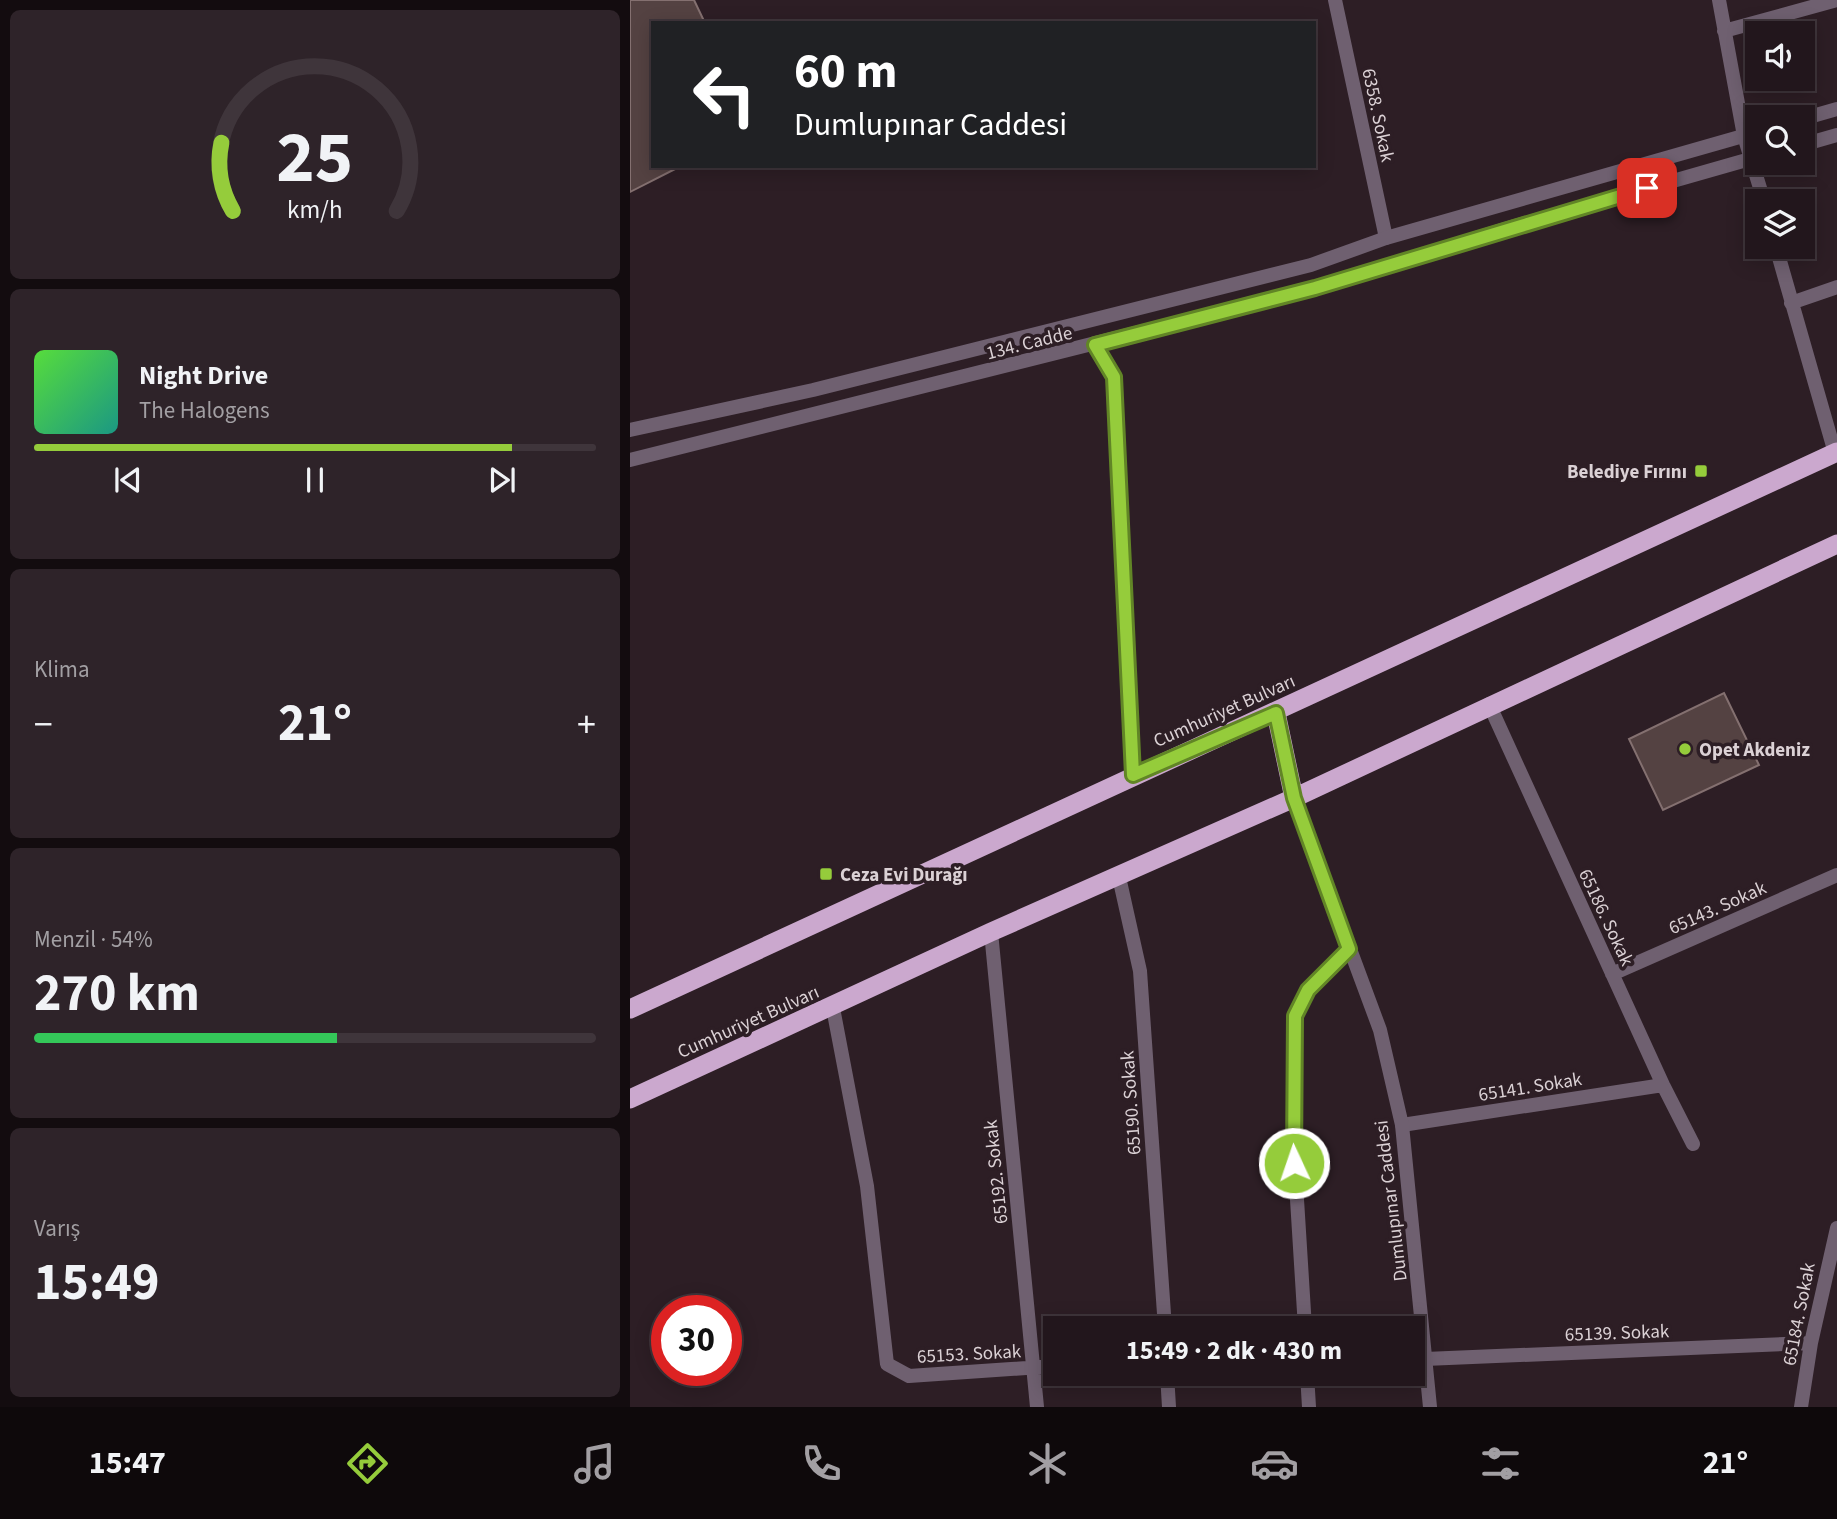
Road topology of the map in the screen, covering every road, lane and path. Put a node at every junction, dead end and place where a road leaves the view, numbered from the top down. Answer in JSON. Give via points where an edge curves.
{"nodes":[{"id":1,"x":1335,"y":0,"type":"edge"},
{"id":2,"x":1719,"y":0,"type":"edge"},
{"id":3,"x":1837,"y":0,"type":"edge"},
{"id":4,"x":1724,"y":31,"type":"junction"},
{"id":5,"x":1837,"y":109,"type":"edge"},
{"id":6,"x":1745,"y":111,"type":"edge"},
{"id":7,"x":1815,"y":115,"type":"edge"},
{"id":8,"x":1837,"y":135,"type":"edge"},
{"id":9,"x":1745,"y":136,"type":"edge"},
{"id":10,"x":1815,"y":141,"type":"edge"},
{"id":11,"x":1745,"y":161,"type":"edge"},
{"id":12,"x":1386,"y":238,"type":"junction"},
{"id":13,"x":1779,"y":259,"type":"edge"},
{"id":14,"x":1837,"y":287,"type":"edge"},
{"id":15,"x":1791,"y":303,"type":"junction"},
{"id":16,"x":1095,"y":345,"type":"junction"},
{"id":17,"x":630,"y":430,"type":"edge"},
{"id":18,"x":1836,"y":452,"type":"edge"},
{"id":19,"x":630,"y":460,"type":"edge"},
{"id":20,"x":1837,"y":544,"type":"edge"},
{"id":21,"x":1489,"y":704,"type":"junction"},
{"id":22,"x":1276,"y":713,"type":"junction"},
{"id":23,"x":1133,"y":775,"type":"junction"},
{"id":24,"x":1294,"y":798,"type":"junction"},
{"id":25,"x":1837,"y":875,"type":"edge"},
{"id":26,"x":1119,"y":877,"type":"junction"},
{"id":27,"x":991,"y":933,"type":"junction"},
{"id":28,"x":1349,"y":949,"type":"junction"},
{"id":29,"x":1612,"y":974,"type":"junction"},
{"id":30,"x":833,"y":1008,"type":"junction"},
{"id":31,"x":630,"y":1009,"type":"edge"},
{"id":32,"x":1663,"y":1085,"type":"junction"},
{"id":33,"x":630,"y":1099,"type":"edge"},
{"id":34,"x":1402,"y":1125,"type":"junction"},
{"id":35,"x":1693,"y":1144,"type":"dead end"},
{"id":36,"x":1837,"y":1228,"type":"edge"},
{"id":37,"x":1164,"y":1316,"type":"edge"},
{"id":38,"x":1304,"y":1316,"type":"edge"},
{"id":39,"x":1811,"y":1343,"type":"junction"},
{"id":40,"x":1426,"y":1359,"type":"junction"},
{"id":41,"x":1043,"y":1367,"type":"edge"},
{"id":42,"x":1034,"y":1368,"type":"junction"},
{"id":43,"x":1168,"y":1386,"type":"edge"},
{"id":44,"x":1308,"y":1386,"type":"edge"},
{"id":45,"x":1037,"y":1407,"type":"edge"},
{"id":46,"x":1169,"y":1407,"type":"edge"},
{"id":47,"x":1309,"y":1407,"type":"edge"},
{"id":48,"x":1430,"y":1407,"type":"edge"},
{"id":49,"x":1801,"y":1407,"type":"edge"}],
"edges":[{"from":1,"to":12,"type":"street","name":"6358. Sokak"},
{"from":2,"to":4,"type":"street"},
{"from":3,"to":4,"type":"street"},
{"from":4,"to":6,"type":"street"},
{"from":5,"to":7,"type":"street"},
{"from":8,"to":10,"type":"street"},
{"from":9,"to":12,"type":"street","name":"134. Cadde"},
{"from":11,"to":16,"type":"street","name":"134. Cadde","via":[[1315,288]]},
{"from":12,"to":17,"type":"street","name":"134. Cadde","via":[[1297,269],[813,390]]},
{"from":13,"to":15,"type":"street"},
{"from":14,"to":15,"type":"street"},
{"from":15,"to":18,"type":"street"},
{"from":16,"to":19,"type":"street","name":"134. Cadde"},
{"from":16,"to":23,"type":"street","via":[[1114,377]]},
{"from":18,"to":22,"type":"highway","name":"Cumhuriyet Bulvarı"},
{"from":20,"to":21,"type":"highway","name":"Cumhuriyet Bulvarı"},
{"from":21,"to":24,"type":"highway","name":"Cumhuriyet Bulvarı"},
{"from":21,"to":29,"type":"street","name":"65186. Sokak"},
{"from":22,"to":23,"type":"highway","name":"Cumhuriyet Bulvarı"},
{"from":22,"to":24,"type":"highway"},
{"from":23,"to":31,"type":"highway","name":"Cumhuriyet Bulvarı"},
{"from":24,"to":26,"type":"highway","name":"Cumhuriyet Bulvarı"},
{"from":24,"to":28,"type":"street","name":"Dumlupınar Caddesi"},
{"from":25,"to":29,"type":"street","name":"65143. Sokak"},
{"from":26,"to":27,"type":"highway","name":"Cumhuriyet Bulvarı"},
{"from":26,"to":37,"type":"street","name":"65190. Sokak","via":[[1140,971]]},
{"from":27,"to":30,"type":"highway","name":"Cumhuriyet Bulvarı"},
{"from":27,"to":42,"type":"street","name":"65192. Sokak"},
{"from":28,"to":34,"type":"street","name":"Dumlupınar Caddesi","via":[[1380,1030]]},
{"from":28,"to":38,"type":"street","via":[[1308,990],[1295,1016],[1293,1135]]},
{"from":29,"to":32,"type":"street","name":"65186. Sokak"},
{"from":30,"to":33,"type":"highway","name":"Cumhuriyet Bulvarı"},
{"from":30,"to":42,"type":"street","name":"65153. Sokak","via":[[867,1185],[887,1364],[909,1376]]},
{"from":32,"to":34,"type":"street","name":"65141. Sokak"},
{"from":32,"to":35,"type":"street","name":"65186. Sokak"},
{"from":34,"to":40,"type":"street","name":"Dumlupınar Caddesi"},
{"from":36,"to":39,"type":"street","name":"65184. Sokak"},
{"from":39,"to":40,"type":"street","name":"65139. Sokak"},
{"from":39,"to":49,"type":"street","name":"65184. Sokak"},
{"from":40,"to":48,"type":"street","name":"Dumlupınar Caddesi"},
{"from":41,"to":42,"type":"street","name":"65153. Sokak"},
{"from":42,"to":45,"type":"street","name":"65192. Sokak"},
{"from":43,"to":46,"type":"street"},
{"from":44,"to":47,"type":"street"}]}
